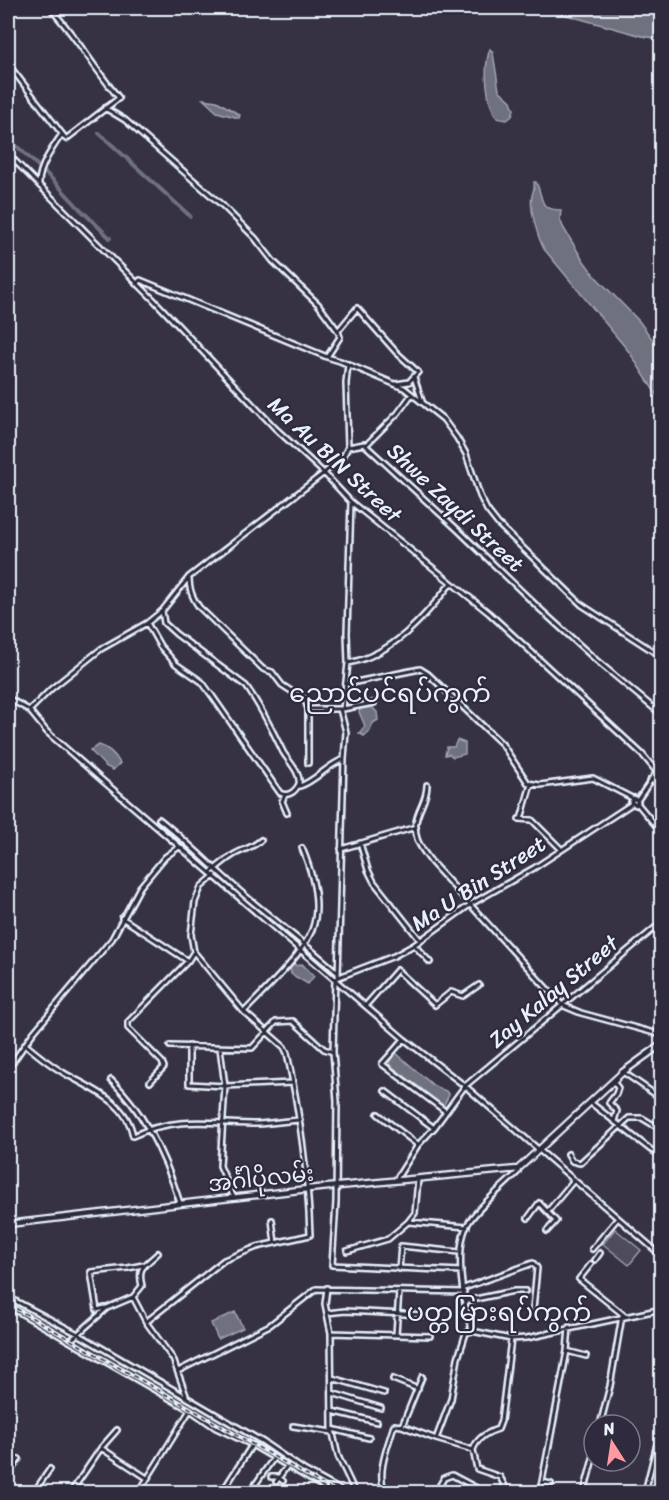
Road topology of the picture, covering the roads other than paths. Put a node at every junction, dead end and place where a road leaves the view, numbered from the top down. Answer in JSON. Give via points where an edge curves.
{"nodes":[{"id":1,"x":50,"y":8,"type":"edge"},
{"id":2,"x":8,"y":64,"type":"edge"},
{"id":3,"x":105,"y":108,"type":"junction"},
{"id":4,"x":62,"y":134,"type":"junction"},
{"id":5,"x":8,"y":154,"type":"edge"},
{"id":6,"x":39,"y":185,"type":"junction"},
{"id":7,"x":136,"y":284,"type":"junction"},
{"id":8,"x":338,"y":331,"type":"junction"},
{"id":9,"x":327,"y":357,"type":"junction"},
{"id":10,"x":348,"y":364,"type":"junction"},
{"id":11,"x":414,"y":377,"type":"junction"},
{"id":12,"x":395,"y":384,"type":"junction"},
{"id":13,"x":412,"y":394,"type":"junction"},
{"id":14,"x":423,"y":403,"type":"junction"},
{"id":15,"x":366,"y":444,"type":"junction"},
{"id":16,"x":348,"y":447,"type":"junction"},
{"id":17,"x":324,"y":473,"type":"junction"},
{"id":18,"x":351,"y":502,"type":"junction"},
{"id":19,"x":189,"y":578,"type":"junction"},
{"id":20,"x":451,"y":583,"type":"junction"},
{"id":21,"x":162,"y":611,"type":"junction"},
{"id":22,"x":147,"y":623,"type":"junction"},
{"id":23,"x":662,"y":657,"type":"edge"},
{"id":24,"x":348,"y":663,"type":"junction"},
{"id":25,"x":346,"y":684,"type":"junction"},
{"id":26,"x":8,"y":698,"type":"edge"},
{"id":27,"x":374,"y":702,"type":"dead end"},
{"id":28,"x":308,"y":709,"type":"junction"},
{"id":29,"x":342,"y":709,"type":"junction"},
{"id":30,"x":29,"y":710,"type":"junction"},
{"id":31,"x":662,"y":715,"type":"edge"},
{"id":32,"x":8,"y":755,"type":"edge"},
{"id":33,"x":344,"y":759,"type":"junction"},
{"id":34,"x":8,"y":762,"type":"edge"},
{"id":35,"x":308,"y":763,"type":"dead end"},
{"id":36,"x":662,"y":764,"type":"edge"},
{"id":37,"x":657,"y":771,"type":"junction"},
{"id":38,"x":651,"y":779,"type":"junction"},
{"id":39,"x":531,"y":784,"type":"junction"},
{"id":40,"x":427,"y":785,"type":"dead end"},
{"id":41,"x":298,"y":787,"type":"junction"},
{"id":42,"x":662,"y":788,"type":"edge"},
{"id":43,"x":285,"y":795,"type":"junction"},
{"id":44,"x":635,"y":801,"type":"junction"},
{"id":45,"x":287,"y":813,"type":"dead end"},
{"id":46,"x":159,"y":819,"type":"dead end"},
{"id":47,"x":416,"y":827,"type":"junction"},
{"id":48,"x":662,"y":833,"type":"edge"},
{"id":49,"x":261,"y":840,"type":"dead end"},
{"id":50,"x":360,"y":843,"type":"junction"},
{"id":51,"x":180,"y":846,"type":"junction"},
{"id":52,"x":302,"y":848,"type":"dead end"},
{"id":53,"x":341,"y":849,"type":"junction"},
{"id":54,"x":561,"y":849,"type":"junction"},
{"id":55,"x":217,"y":868,"type":"junction"},
{"id":56,"x":211,"y":872,"type":"junction"},
{"id":57,"x":215,"y":875,"type":"junction"},
{"id":58,"x":471,"y":904,"type":"junction"},
{"id":59,"x":122,"y":918,"type":"junction"},
{"id":60,"x":662,"y":921,"type":"edge"},
{"id":61,"x":420,"y":940,"type":"junction"},
{"id":62,"x":306,"y":943,"type":"junction"},
{"id":63,"x":414,"y":945,"type":"junction"},
{"id":64,"x":301,"y":949,"type":"junction"},
{"id":65,"x":194,"y":952,"type":"junction"},
{"id":66,"x":188,"y":962,"type":"junction"},
{"id":67,"x":430,"y":962,"type":"dead end"},
{"id":68,"x":336,"y":977,"type":"junction"},
{"id":69,"x":479,"y":985,"type":"dead end"},
{"id":70,"x":366,"y":1005,"type":"junction"},
{"id":71,"x":561,"y":1005,"type":"junction"},
{"id":72,"x":244,"y":1012,"type":"junction"},
{"id":73,"x":267,"y":1034,"type":"junction"},
{"id":74,"x":662,"y":1035,"type":"edge"},
{"id":75,"x":404,"y":1039,"type":"junction"},
{"id":76,"x":662,"y":1044,"type":"edge"},
{"id":77,"x":26,"y":1045,"type":"junction"},
{"id":78,"x":170,"y":1046,"type":"dead end"},
{"id":79,"x":189,"y":1046,"type":"junction"},
{"id":80,"x":220,"y":1048,"type":"junction"},
{"id":81,"x":333,"y":1052,"type":"junction"},
{"id":82,"x":8,"y":1069,"type":"edge"},
{"id":83,"x":623,"y":1072,"type":"junction"},
{"id":84,"x":111,"y":1080,"type":"dead end"},
{"id":85,"x":613,"y":1081,"type":"junction"},
{"id":86,"x":150,"y":1082,"type":"dead end"},
{"id":87,"x":294,"y":1083,"type":"junction"},
{"id":88,"x":225,"y":1086,"type":"junction"},
{"id":89,"x":465,"y":1086,"type":"junction"},
{"id":90,"x":385,"y":1091,"type":"dead end"},
{"id":91,"x":662,"y":1099,"type":"edge"},
{"id":92,"x":590,"y":1102,"type":"junction"},
{"id":93,"x":445,"y":1112,"type":"junction"},
{"id":94,"x":378,"y":1114,"type":"dead end"},
{"id":95,"x":300,"y":1120,"type":"junction"},
{"id":96,"x":614,"y":1120,"type":"junction"},
{"id":97,"x":222,"y":1122,"type":"junction"},
{"id":98,"x":620,"y":1125,"type":"junction"},
{"id":99,"x":434,"y":1128,"type":"junction"},
{"id":100,"x":148,"y":1129,"type":"junction"},
{"id":101,"x":662,"y":1130,"type":"edge"},
{"id":102,"x":418,"y":1145,"type":"junction"},
{"id":103,"x":537,"y":1150,"type":"junction"},
{"id":104,"x":568,"y":1154,"type":"dead end"},
{"id":105,"x":662,"y":1155,"type":"edge"},
{"id":106,"x":518,"y":1169,"type":"junction"},
{"id":107,"x":418,"y":1178,"type":"junction"},
{"id":108,"x":574,"y":1180,"type":"junction"},
{"id":109,"x":395,"y":1181,"type":"junction"},
{"id":110,"x":335,"y":1187,"type":"junction"},
{"id":111,"x":309,"y":1189,"type":"junction"},
{"id":112,"x":234,"y":1198,"type":"junction"},
{"id":113,"x":180,"y":1203,"type":"junction"},
{"id":114,"x":548,"y":1211,"type":"junction"},
{"id":115,"x":528,"y":1218,"type":"dead end"},
{"id":116,"x":618,"y":1218,"type":"junction"},
{"id":117,"x":272,"y":1221,"type":"dead end"},
{"id":118,"x":408,"y":1222,"type":"junction"},
{"id":119,"x":8,"y":1224,"type":"edge"},
{"id":120,"x":467,"y":1227,"type":"junction"},
{"id":121,"x":547,"y":1231,"type":"dead end"},
{"id":122,"x":274,"y":1243,"type":"junction"},
{"id":123,"x":592,"y":1249,"type":"dead end"},
{"id":124,"x":347,"y":1251,"type":"dead end"},
{"id":125,"x":459,"y":1252,"type":"junction"},
{"id":126,"x":158,"y":1253,"type":"dead end"},
{"id":127,"x":600,"y":1253,"type":"dead end"},
{"id":128,"x":662,"y":1256,"type":"edge"},
{"id":129,"x":595,"y":1260,"type":"dead end"},
{"id":130,"x":591,"y":1264,"type":"dead end"},
{"id":131,"x":143,"y":1265,"type":"junction"},
{"id":132,"x":399,"y":1269,"type":"junction"},
{"id":133,"x":461,"y":1271,"type":"junction"},
{"id":134,"x":327,"y":1288,"type":"junction"},
{"id":135,"x":464,"y":1290,"type":"junction"},
{"id":136,"x":399,"y":1291,"type":"junction"},
{"id":137,"x":525,"y":1291,"type":"dead end"},
{"id":138,"x":8,"y":1297,"type":"edge"},
{"id":139,"x":133,"y":1297,"type":"junction"},
{"id":140,"x":466,"y":1300,"type":"junction"},
{"id":141,"x":8,"y":1306,"type":"edge"},
{"id":142,"x":107,"y":1308,"type":"junction"},
{"id":143,"x":533,"y":1309,"type":"dead end"},
{"id":144,"x":662,"y":1309,"type":"edge"},
{"id":145,"x":327,"y":1313,"type":"junction"},
{"id":146,"x":398,"y":1313,"type":"junction"},
{"id":147,"x":424,"y":1315,"type":"dead end"},
{"id":148,"x":624,"y":1316,"type":"junction"},
{"id":149,"x":146,"y":1322,"type":"junction"},
{"id":150,"x":569,"y":1327,"type":"junction"},
{"id":151,"x":472,"y":1330,"type":"junction"},
{"id":152,"x":331,"y":1333,"type":"junction"},
{"id":153,"x":78,"y":1334,"type":"junction"},
{"id":154,"x":396,"y":1335,"type":"junction"},
{"id":155,"x":430,"y":1336,"type":"dead end"},
{"id":156,"x":511,"y":1339,"type":"junction"},
{"id":157,"x":70,"y":1341,"type":"junction"},
{"id":158,"x":567,"y":1351,"type":"junction"},
{"id":159,"x":586,"y":1356,"type":"dead end"},
{"id":160,"x":178,"y":1371,"type":"junction"},
{"id":161,"x":422,"y":1377,"type":"dead end"},
{"id":162,"x":332,"y":1378,"type":"junction"},
{"id":163,"x":393,"y":1379,"type":"dead end"},
{"id":164,"x":418,"y":1389,"type":"junction"},
{"id":165,"x":332,"y":1393,"type":"junction"},
{"id":166,"x":384,"y":1393,"type":"dead end"},
{"id":167,"x":187,"y":1399,"type":"junction"},
{"id":168,"x":381,"y":1408,"type":"dead end"},
{"id":169,"x":190,"y":1410,"type":"junction"},
{"id":170,"x":332,"y":1412,"type":"junction"},
{"id":171,"x":603,"y":1413,"type":"edge"},
{"id":172,"x":377,"y":1422,"type":"dead end"},
{"id":173,"x":662,"y":1424,"type":"edge"},
{"id":174,"x":293,"y":1426,"type":"dead end"},
{"id":175,"x":402,"y":1426,"type":"junction"},
{"id":176,"x":117,"y":1430,"type":"dead end"},
{"id":177,"x":332,"y":1430,"type":"junction"},
{"id":178,"x":369,"y":1438,"type":"dead end"},
{"id":179,"x":436,"y":1439,"type":"junction"},
{"id":180,"x":252,"y":1445,"type":"junction"},
{"id":181,"x":101,"y":1448,"type":"junction"},
{"id":182,"x":473,"y":1450,"type":"junction"},
{"id":183,"x":19,"y":1459,"type":"dead end"},
{"id":184,"x":273,"y":1459,"type":"junction"},
{"id":185,"x":287,"y":1466,"type":"junction"},
{"id":186,"x":50,"y":1469,"type":"dead end"},
{"id":187,"x":589,"y":1473,"type":"edge"},
{"id":188,"x":8,"y":1475,"type":"edge"},
{"id":189,"x":271,"y":1477,"type":"dead end"},
{"id":190,"x":148,"y":1478,"type":"junction"},
{"id":191,"x":277,"y":1480,"type":"junction"},
{"id":192,"x":283,"y":1481,"type":"dead end"},
{"id":193,"x":542,"y":1482,"type":"junction"},
{"id":194,"x":551,"y":1484,"type":"dead end"},
{"id":195,"x":34,"y":1492,"type":"edge"},
{"id":196,"x":71,"y":1492,"type":"edge"},
{"id":197,"x":139,"y":1492,"type":"edge"},
{"id":198,"x":203,"y":1492,"type":"edge"},
{"id":199,"x":250,"y":1492,"type":"edge"},
{"id":200,"x":332,"y":1492,"type":"edge"},
{"id":201,"x":344,"y":1492,"type":"edge"},
{"id":202,"x":355,"y":1492,"type":"edge"},
{"id":203,"x":385,"y":1492,"type":"edge"},
{"id":204,"x":436,"y":1492,"type":"edge"},
{"id":205,"x":484,"y":1492,"type":"edge"},
{"id":206,"x":508,"y":1492,"type":"edge"},
{"id":207,"x":540,"y":1492,"type":"edge"},
{"id":208,"x":584,"y":1492,"type":"edge"},
{"id":209,"x":645,"y":1492,"type":"edge"}],
"edges":[{"from":1,"to":3,"type":"street","via":[[73,33],[96,71],[119,98]]},
{"from":2,"to":4,"type":"street"},
{"from":3,"to":4,"type":"street","via":[[66,140]]},
{"from":3,"to":8,"type":"street","via":[[125,120],[223,206],[318,304]]},
{"from":4,"to":6,"type":"street","via":[[39,177]]},
{"from":5,"to":6,"type":"street","name":"Ma Au BIN Street"},
{"from":6,"to":7,"type":"street","name":"Ma Au BIN Street"},
{"from":7,"to":9,"type":"street","via":[[140,280]]},
{"from":7,"to":17,"type":"street","name":"Ma Au BIN Street","via":[[274,429]]},
{"from":8,"to":9,"type":"street","via":[[340,337]]},
{"from":8,"to":11,"type":"street","via":[[357,308],[418,372]]},
{"from":9,"to":10,"type":"street"},
{"from":10,"to":12,"type":"street"},
{"from":10,"to":16,"type":"street"},
{"from":11,"to":12,"type":"street"},
{"from":11,"to":14,"type":"street"},
{"from":12,"to":13,"type":"street"},
{"from":13,"to":14,"type":"street"},
{"from":13,"to":15,"type":"street","via":[[398,414]]},
{"from":14,"to":23,"type":"street","via":[[457,438],[480,496],[498,524],[582,605]]},
{"from":15,"to":16,"type":"street","name":"Shwe Zaydi Street"},
{"from":15,"to":31,"type":"street","name":"Shwe Zaydi Street","via":[[541,610]]},
{"from":16,"to":17,"type":"street","via":[[343,457]]},
{"from":17,"to":18,"type":"street","name":"Ma Au BIN Street"},
{"from":17,"to":19,"type":"street"},
{"from":18,"to":20,"type":"street","name":"Ma Au BIN Street"},
{"from":18,"to":24,"type":"street"},
{"from":19,"to":21,"type":"street"},
{"from":19,"to":28,"type":"street","via":[[199,607],[263,669],[303,697]]},
{"from":20,"to":24,"type":"street","via":[[409,630],[385,649]]},
{"from":20,"to":37,"type":"street","name":"Ma Au BIN Street","via":[[495,618]]},
{"from":21,"to":22,"type":"street"},
{"from":21,"to":41,"type":"street","via":[[164,623],[176,634],[246,686],[299,778]]},
{"from":22,"to":30,"type":"street","via":[[101,649]]},
{"from":22,"to":43,"type":"street","via":[[176,664],[202,682],[279,793]]},
{"from":24,"to":25,"type":"street"},
{"from":25,"to":29,"type":"street"},
{"from":25,"to":39,"type":"street","via":[[424,670],[502,744]]},
{"from":26,"to":30,"type":"street"},
{"from":27,"to":29,"type":"street"},
{"from":28,"to":29,"type":"street"},
{"from":28,"to":35,"type":"street"},
{"from":29,"to":33,"type":"street","via":[[346,732]]},
{"from":30,"to":51,"type":"street","via":[[47,732]]},
{"from":32,"to":34,"type":"street"},
{"from":33,"to":41,"type":"street","via":[[312,782]]},
{"from":33,"to":53,"type":"street"},
{"from":36,"to":37,"type":"street","name":"Ma U Bin Street"},
{"from":37,"to":38,"type":"street","name":"Ma U Bin Street"},
{"from":38,"to":42,"type":"street"},
{"from":38,"to":44,"type":"street","name":"Ma U Bin Street"},
{"from":39,"to":44,"type":"street","via":[[593,778]]},
{"from":39,"to":54,"type":"street","via":[[520,819],[532,820]]},
{"from":40,"to":47,"type":"street"},
{"from":41,"to":43,"type":"street"},
{"from":43,"to":45,"type":"street","via":[[282,801]]},
{"from":44,"to":48,"type":"street"},
{"from":44,"to":54,"type":"street","name":"Ma U Bin Street"},
{"from":46,"to":55,"type":"street"},
{"from":47,"to":50,"type":"street"},
{"from":47,"to":58,"type":"street","via":[[417,844]]},
{"from":49,"to":55,"type":"street"},
{"from":50,"to":53,"type":"street"},
{"from":50,"to":61,"type":"street","via":[[374,882]]},
{"from":51,"to":56,"type":"street"},
{"from":51,"to":59,"type":"street","via":[[149,874]]},
{"from":52,"to":62,"type":"street","via":[[313,875],[315,899],[313,927]]},
{"from":53,"to":68,"type":"street"},
{"from":54,"to":58,"type":"street","name":"Ma U Bin Street"},
{"from":55,"to":56,"type":"street"},
{"from":55,"to":62,"type":"street","via":[[242,893]]},
{"from":56,"to":57,"type":"street"},
{"from":57,"to":64,"type":"street"},
{"from":57,"to":65,"type":"street","via":[[201,887],[195,902],[191,935]]},
{"from":58,"to":61,"type":"street","name":"Ma U Bin Street"},
{"from":58,"to":71,"type":"street"},
{"from":59,"to":66,"type":"street"},
{"from":59,"to":77,"type":"street","via":[[112,939]]},
{"from":60,"to":71,"type":"street","name":"Zay Kalay Street"},
{"from":61,"to":63,"type":"street","name":"Ma U Bin Street"},
{"from":62,"to":64,"type":"street"},
{"from":62,"to":68,"type":"street"},
{"from":63,"to":67,"type":"street"},
{"from":63,"to":68,"type":"street","name":"Ma U Bin Street"},
{"from":64,"to":68,"type":"street"},
{"from":64,"to":72,"type":"street"},
{"from":65,"to":66,"type":"street"},
{"from":65,"to":72,"type":"street"},
{"from":66,"to":86,"type":"street","via":[[128,1022],[128,1028],[164,1067]]},
{"from":68,"to":70,"type":"street"},
{"from":68,"to":81,"type":"street"},
{"from":69,"to":70,"type":"street","via":[[463,996],[451,992],[435,1005],[397,970]]},
{"from":70,"to":75,"type":"street"},
{"from":71,"to":74,"type":"street"},
{"from":71,"to":89,"type":"street","name":"Zay Kalay Street"},
{"from":72,"to":73,"type":"street"},
{"from":73,"to":80,"type":"street","via":[[252,1048]]},
{"from":73,"to":81,"type":"street","via":[[276,1022],[293,1021],[324,1049]]},
{"from":73,"to":87,"type":"street","via":[[284,1047]]},
{"from":75,"to":89,"type":"street"},
{"from":75,"to":93,"type":"street","via":[[382,1064]]},
{"from":76,"to":83,"type":"main road"},
{"from":77,"to":82,"type":"street"},
{"from":77,"to":100,"type":"street","via":[[64,1074],[107,1097],[128,1117],[133,1136]]},
{"from":78,"to":79,"type":"street"},
{"from":79,"to":80,"type":"street"},
{"from":79,"to":88,"type":"street","via":[[189,1084]]},
{"from":80,"to":88,"type":"street"},
{"from":81,"to":110,"type":"street","via":[[337,1101]]},
{"from":83,"to":85,"type":"main road"},
{"from":83,"to":91,"type":"street"},
{"from":84,"to":100,"type":"street","via":[[132,1102]]},
{"from":85,"to":92,"type":"main road"},
{"from":85,"to":96,"type":"street","via":[[618,1088],[609,1103],[617,1111]]},
{"from":87,"to":88,"type":"street"},
{"from":87,"to":95,"type":"street"},
{"from":88,"to":97,"type":"street"},
{"from":89,"to":93,"type":"street","name":"Zay Kalay Street"},
{"from":89,"to":103,"type":"street"},
{"from":90,"to":99,"type":"street"},
{"from":92,"to":96,"type":"street"},
{"from":92,"to":103,"type":"main road"},
{"from":93,"to":99,"type":"street","name":"Zay Kalay Street"},
{"from":94,"to":102,"type":"street"},
{"from":95,"to":97,"type":"street"},
{"from":95,"to":111,"type":"street"},
{"from":96,"to":98,"type":"street"},
{"from":97,"to":100,"type":"street","via":[[179,1122]]},
{"from":97,"to":112,"type":"street","via":[[220,1166]]},
{"from":98,"to":101,"type":"street","via":[[636,1117]]},
{"from":98,"to":104,"type":"street","via":[[580,1163],[572,1161]]},
{"from":98,"to":105,"type":"street"},
{"from":99,"to":102,"type":"street","name":"Zay Kalay Street"},
{"from":100,"to":113,"type":"street"},
{"from":102,"to":109,"type":"street","name":"Zay Kalay Street"},
{"from":103,"to":106,"type":"main road"},
{"from":103,"to":108,"type":"street"},
{"from":106,"to":107,"type":"main road","name":"အင်္ဂါပိုလမ်း"},
{"from":106,"to":120,"type":"street"},
{"from":107,"to":109,"type":"main road","name":"အင်္ဂါပိုလမ်း"},
{"from":107,"to":118,"type":"street","via":[[415,1213]]},
{"from":108,"to":114,"type":"street"},
{"from":108,"to":116,"type":"street"},
{"from":109,"to":110,"type":"main road","name":"အင်္ဂါပိုလမ်း"},
{"from":110,"to":111,"type":"main road","name":"အင်္ဂါပိုလမ်း"},
{"from":110,"to":132,"type":"street","via":[[332,1265]]},
{"from":111,"to":112,"type":"main road","name":"အင်္ဂါပိုလမ်း"},
{"from":111,"to":122,"type":"street","via":[[310,1235]]},
{"from":112,"to":113,"type":"main road","name":"အင်္ဂါပိုလမ်း"},
{"from":113,"to":119,"type":"main road","name":"အင်္ဂါပိုလမ်း"},
{"from":114,"to":115,"type":"street","via":[[539,1203]]},
{"from":114,"to":121,"type":"street","via":[[556,1221]]},
{"from":116,"to":123,"type":"street"},
{"from":116,"to":128,"type":"street"},
{"from":117,"to":122,"type":"street"},
{"from":118,"to":120,"type":"street"},
{"from":118,"to":124,"type":"street","via":[[388,1239]]},
{"from":120,"to":125,"type":"street"},
{"from":122,"to":149,"type":"street","via":[[224,1260]]},
{"from":125,"to":132,"type":"street","via":[[401,1246]]},
{"from":125,"to":133,"type":"street"},
{"from":126,"to":131,"type":"street"},
{"from":127,"to":129,"type":"street"},
{"from":130,"to":148,"type":"street","via":[[579,1279]]},
{"from":131,"to":139,"type":"street","via":[[139,1275],[142,1286]]},
{"from":131,"to":142,"type":"street","via":[[91,1272],[97,1310]]},
{"from":132,"to":133,"type":"street"},
{"from":133,"to":135,"type":"street"},
{"from":134,"to":136,"type":"street"},
{"from":134,"to":145,"type":"street"},
{"from":134,"to":160,"type":"street","via":[[316,1289],[253,1335]]},
{"from":135,"to":136,"type":"street"},
{"from":135,"to":140,"type":"street"},
{"from":135,"to":143,"type":"street","via":[[533,1263],[537,1268]]},
{"from":136,"to":146,"type":"street"},
{"from":137,"to":140,"type":"street"},
{"from":138,"to":153,"type":"street"},
{"from":139,"to":142,"type":"street"},
{"from":139,"to":149,"type":"street"},
{"from":140,"to":151,"type":"street"},
{"from":141,"to":157,"type":"street"},
{"from":142,"to":153,"type":"street"},
{"from":144,"to":148,"type":"street"},
{"from":145,"to":146,"type":"street"},
{"from":145,"to":152,"type":"street"},
{"from":146,"to":147,"type":"street"},
{"from":146,"to":154,"type":"street"},
{"from":148,"to":150,"type":"street"},
{"from":148,"to":171,"type":"street"},
{"from":149,"to":160,"type":"street"},
{"from":150,"to":156,"type":"street"},
{"from":150,"to":158,"type":"street"},
{"from":151,"to":156,"type":"street"},
{"from":151,"to":179,"type":"street","via":[[465,1333],[451,1399]]},
{"from":152,"to":154,"type":"street"},
{"from":152,"to":162,"type":"street"},
{"from":153,"to":157,"type":"street"},
{"from":153,"to":167,"type":"street"},
{"from":154,"to":155,"type":"street"},
{"from":156,"to":182,"type":"street","via":[[498,1430],[480,1438]]},
{"from":157,"to":169,"type":"street"},
{"from":158,"to":159,"type":"street"},
{"from":158,"to":193,"type":"street"},
{"from":160,"to":167,"type":"street"},
{"from":161,"to":164,"type":"street"},
{"from":162,"to":165,"type":"street"},
{"from":162,"to":166,"type":"street"},
{"from":163,"to":164,"type":"street"},
{"from":164,"to":175,"type":"street"},
{"from":165,"to":168,"type":"street"},
{"from":165,"to":170,"type":"street"},
{"from":167,"to":201,"type":"street"},
{"from":169,"to":180,"type":"street"},
{"from":169,"to":190,"type":"street"},
{"from":170,"to":172,"type":"street"},
{"from":170,"to":177,"type":"street"},
{"from":173,"to":209,"type":"street"},
{"from":174,"to":177,"type":"street"},
{"from":175,"to":179,"type":"street"},
{"from":175,"to":203,"type":"street","via":[[394,1425],[386,1453],[381,1479]]},
{"from":176,"to":181,"type":"street"},
{"from":177,"to":178,"type":"street"},
{"from":177,"to":202,"type":"street","via":[[338,1456]]},
{"from":179,"to":182,"type":"street"},
{"from":180,"to":184,"type":"street"},
{"from":180,"to":198,"type":"street","via":[[226,1486]]},
{"from":181,"to":190,"type":"street"},
{"from":181,"to":196,"type":"street"},
{"from":182,"to":206,"type":"street","via":[[477,1469],[500,1477]]},
{"from":183,"to":188,"type":"street"},
{"from":184,"to":185,"type":"street"},
{"from":184,"to":199,"type":"street"},
{"from":185,"to":191,"type":"street"},
{"from":185,"to":200,"type":"street"},
{"from":186,"to":195,"type":"street"},
{"from":187,"to":208,"type":"street"},
{"from":189,"to":191,"type":"street"},
{"from":190,"to":197,"type":"street"},
{"from":191,"to":192,"type":"street"},
{"from":193,"to":194,"type":"street"},
{"from":193,"to":207,"type":"street"},
{"from":204,"to":205,"type":"street","via":[[444,1478],[452,1475]]}]}
